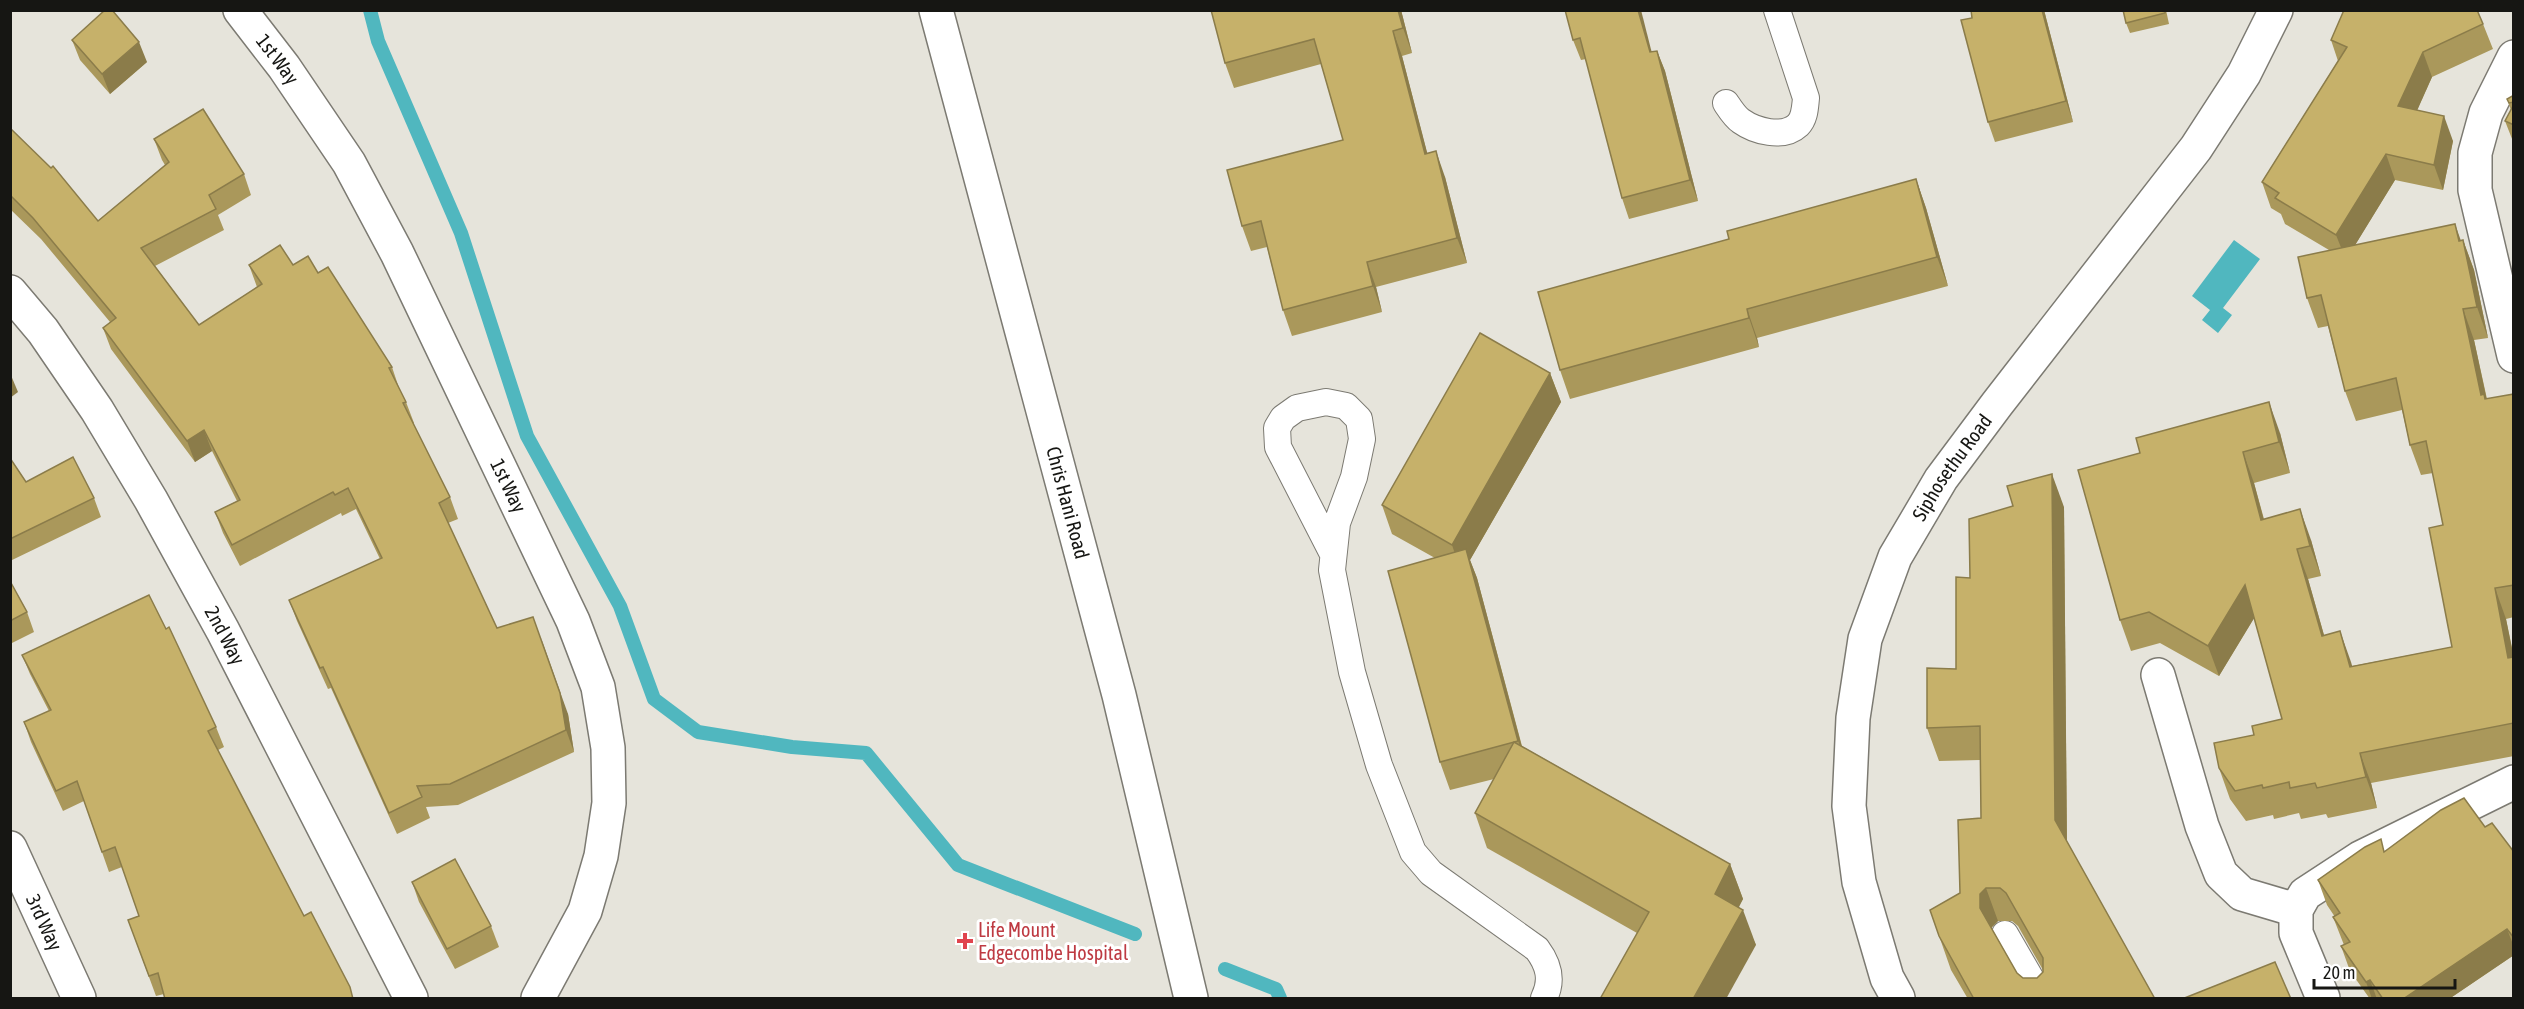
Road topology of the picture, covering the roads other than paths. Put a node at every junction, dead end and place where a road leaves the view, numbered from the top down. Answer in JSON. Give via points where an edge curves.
{"nodes":[{"id":1,"x":240,"y":10,"type":"edge"},
{"id":2,"x":936,"y":10,"type":"edge"},
{"id":3,"x":1777,"y":10,"type":"edge"},
{"id":4,"x":2276,"y":10,"type":"edge"},
{"id":5,"x":2514,"y":57,"type":"edge"},
{"id":6,"x":1726,"y":103,"type":"dead end"},
{"id":7,"x":10,"y":292,"type":"edge"},
{"id":8,"x":2514,"y":356,"type":"edge"},
{"id":9,"x":1332,"y":552,"type":"junction"},
{"id":10,"x":2158,"y":675,"type":"dead end"},
{"id":11,"x":2514,"y":782,"type":"edge"},
{"id":12,"x":10,"y":848,"type":"edge"},
{"id":13,"x":2296,"y":910,"type":"junction"},
{"id":14,"x":2005,"y":934,"type":"dead end"},
{"id":15,"x":79,"y":999,"type":"edge"},
{"id":16,"x":411,"y":999,"type":"edge"},
{"id":17,"x":538,"y":999,"type":"edge"},
{"id":18,"x":1191,"y":999,"type":"edge"},
{"id":19,"x":1544,"y":999,"type":"edge"},
{"id":20,"x":1898,"y":999,"type":"edge"},
{"id":21,"x":2042,"y":999,"type":"edge"},
{"id":22,"x":2323,"y":999,"type":"edge"}],
"edges":[{"from":1,"to":17,"type":"street","name":"1st Way","via":[[349,163],[381,223],[573,621],[598,687],[609,748],[609,803],[602,856],[585,911]]},
{"from":2,"to":18,"type":"street","name":"Chris Hani Road","via":[[1119,695]]},
{"from":3,"to":6,"type":"lane","via":[[1806,98],[1805,113],[1798,125],[1770,132],[1738,120]]},
{"from":4,"to":20,"type":"street","name":"Siphosethu Road","via":[[2244,74],[2196,148],[1996,404],[1941,479],[1895,557],[1865,639],[1853,718],[1849,806],[1859,882],[1887,978]]},
{"from":5,"to":8,"type":"street","via":[[2486,113],[2475,153],[2475,190]]},
{"from":7,"to":16,"type":"street","name":"2nd Way","via":[[44,331],[151,500],[223,631]]},
{"from":9,"to":9,"type":"lane","via":[[1278,447],[1277,428],[1283,418],[1298,408],[1326,402],[1346,406],[1359,418],[1362,439]]},
{"from":9,"to":19,"type":"lane","via":[[1352,672],[1379,765],[1413,852],[1431,873],[1538,949],[1550,975]]},
{"from":10,"to":13,"type":"street","via":[[2202,826],[2222,874],[2242,894]]},
{"from":11,"to":13,"type":"street","via":[[2360,858],[2306,894]]},
{"from":12,"to":15,"type":"street","name":"3rd Way"},
{"from":13,"to":22,"type":"street","via":[[2296,933]]},
{"from":14,"to":21,"type":"lane"}]}
